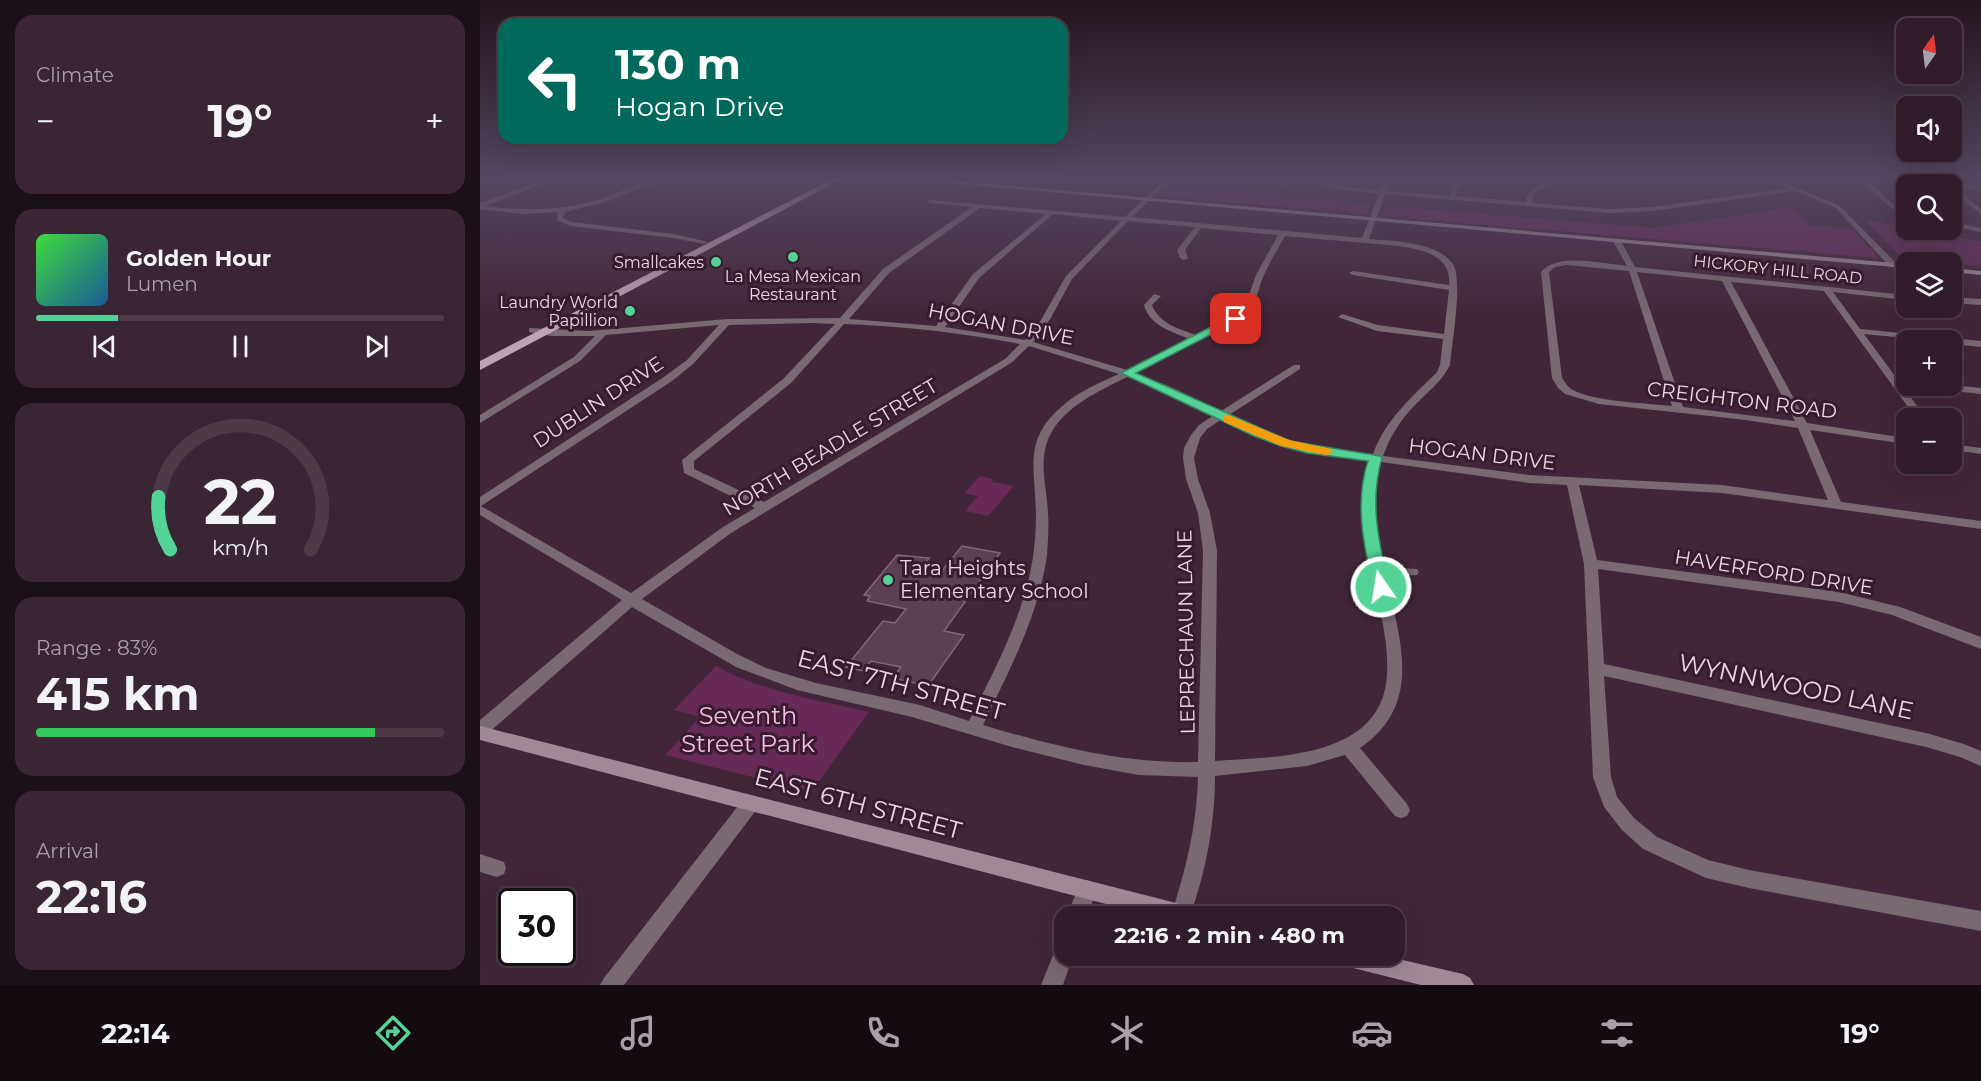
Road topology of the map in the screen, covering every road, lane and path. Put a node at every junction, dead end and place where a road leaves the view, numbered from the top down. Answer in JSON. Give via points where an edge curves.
{"nodes":[{"id":1,"x":577,"y":224,"type":"edge"},
{"id":2,"x":743,"y":224,"type":"edge"},
{"id":3,"x":746,"y":224,"type":"edge"},
{"id":4,"x":953,"y":224,"type":"edge"},
{"id":5,"x":1038,"y":224,"type":"edge"},
{"id":6,"x":1121,"y":224,"type":"edge"},
{"id":7,"x":1189,"y":224,"type":"edge"},
{"id":8,"x":1370,"y":224,"type":"edge"},
{"id":9,"x":1427,"y":224,"type":"edge"},
{"id":10,"x":1854,"y":224,"type":"edge"},
{"id":11,"x":1200,"y":225,"type":"junction"},
{"id":12,"x":1962,"y":226,"type":"edge"},
{"id":13,"x":1981,"y":230,"type":"edge"},
{"id":14,"x":1283,"y":233,"type":"junction"},
{"id":15,"x":1365,"y":241,"type":"junction"},
{"id":16,"x":1617,"y":241,"type":"junction"},
{"id":17,"x":709,"y":242,"type":"junction"},
{"id":18,"x":1630,"y":242,"type":"junction"},
{"id":19,"x":1184,"y":258,"type":"dead end"},
{"id":20,"x":1630,"y":264,"type":"junction"},
{"id":21,"x":1893,"y":265,"type":"junction"},
{"id":22,"x":1896,"y":265,"type":"edge"},
{"id":23,"x":1962,"y":271,"type":"edge"},
{"id":24,"x":1353,"y":273,"type":"dead end"},
{"id":25,"x":1981,"y":273,"type":"edge"},
{"id":26,"x":1725,"y":278,"type":"junction"},
{"id":27,"x":1454,"y":288,"type":"junction"},
{"id":28,"x":1827,"y":290,"type":"junction"},
{"id":29,"x":1157,"y":296,"type":"dead end"},
{"id":30,"x":1896,"y":296,"type":"edge"},
{"id":31,"x":1962,"y":301,"type":"edge"},
{"id":32,"x":1981,"y":303,"type":"edge"},
{"id":33,"x":1342,"y":317,"type":"dead end"},
{"id":34,"x":842,"y":321,"type":"junction"},
{"id":35,"x":727,"y":322,"type":"junction"},
{"id":36,"x":939,"y":328,"type":"junction"},
{"id":37,"x":538,"y":331,"type":"junction"},
{"id":38,"x":1857,"y":331,"type":"junction"},
{"id":39,"x":603,"y":333,"type":"junction"},
{"id":40,"x":1896,"y":335,"type":"edge"},
{"id":41,"x":1449,"y":337,"type":"junction"},
{"id":42,"x":1195,"y":338,"type":"junction"},
{"id":43,"x":1962,"y":342,"type":"edge"},
{"id":44,"x":1028,"y":343,"type":"junction"},
{"id":45,"x":1981,"y":344,"type":"edge"},
{"id":46,"x":480,"y":357,"type":"edge"},
{"id":47,"x":480,"y":366,"type":"edge"},
{"id":48,"x":1296,"y":367,"type":"dead end"},
{"id":49,"x":1127,"y":373,"type":"junction"},
{"id":50,"x":1893,"y":381,"type":"junction"},
{"id":51,"x":1896,"y":381,"type":"edge"},
{"id":52,"x":1962,"y":389,"type":"edge"},
{"id":53,"x":1981,"y":391,"type":"edge"},
{"id":54,"x":1574,"y":394,"type":"joint"},
{"id":55,"x":1913,"y":408,"type":"edge"},
{"id":56,"x":1678,"y":409,"type":"junction"},
{"id":57,"x":1220,"y":415,"type":"junction"},
{"id":58,"x":480,"y":420,"type":"edge"},
{"id":59,"x":1802,"y":425,"type":"junction"},
{"id":60,"x":1896,"y":439,"type":"edge"},
{"id":61,"x":1962,"y":448,"type":"edge"},
{"id":62,"x":1981,"y":451,"type":"edge"},
{"id":63,"x":1376,"y":458,"type":"junction"},
{"id":64,"x":1573,"y":483,"type":"junction"},
{"id":65,"x":480,"y":503,"type":"edge"},
{"id":66,"x":1836,"y":504,"type":"junction"},
{"id":67,"x":764,"y":507,"type":"junction"},
{"id":68,"x":480,"y":510,"type":"edge"},
{"id":69,"x":1981,"y":525,"type":"edge"},
{"id":70,"x":1591,"y":564,"type":"junction"},
{"id":71,"x":1378,"y":572,"type":"junction"},
{"id":72,"x":1412,"y":572,"type":"dead end"},
{"id":73,"x":631,"y":600,"type":"junction"},
{"id":74,"x":1981,"y":643,"type":"edge"},
{"id":75,"x":1598,"y":669,"type":"junction"},
{"id":76,"x":973,"y":729,"type":"junction"},
{"id":77,"x":480,"y":732,"type":"edge"},
{"id":78,"x":1348,"y":746,"type":"junction"},
{"id":79,"x":1981,"y":759,"type":"edge"},
{"id":80,"x":1208,"y":768,"type":"junction"},
{"id":81,"x":751,"y":803,"type":"junction"},
{"id":82,"x":1401,"y":810,"type":"dead end"},
{"id":83,"x":1087,"y":890,"type":"junction"},
{"id":84,"x":1081,"y":906,"type":"edge"},
{"id":85,"x":1147,"y":906,"type":"edge"},
{"id":86,"x":1187,"y":906,"type":"edge"},
{"id":87,"x":1981,"y":921,"type":"edge"},
{"id":88,"x":1059,"y":966,"type":"edge"},
{"id":89,"x":1386,"y":966,"type":"edge"},
{"id":90,"x":611,"y":985,"type":"edge"},
{"id":91,"x":1052,"y":985,"type":"edge"},
{"id":92,"x":1463,"y":985,"type":"edge"}],
"edges":[{"from":1,"to":17,"type":"street","via":[[663,239]]},
{"from":2,"to":17,"type":"main road"},
{"from":3,"to":17,"type":"main road"},
{"from":4,"to":34,"type":"street","via":[[886,271]]},
{"from":5,"to":36,"type":"street","via":[[976,276]]},
{"from":6,"to":44,"type":"street","name":"NORTH BEADLE STREET","via":[[1069,278]]},
{"from":7,"to":11,"type":"street"},
{"from":8,"to":15,"type":"street"},
{"from":9,"to":16,"type":"street"},
{"from":10,"to":21,"type":"street"},
{"from":11,"to":14,"type":"street"},
{"from":11,"to":19,"type":"street","via":[[1181,250]]},
{"from":12,"to":13,"type":"street"},
{"from":14,"to":15,"type":"street"},
{"from":14,"to":42,"type":"street","via":[[1259,277],[1248,310]]},
{"from":15,"to":27,"type":"street","via":[[1426,250],[1446,260],[1455,273]]},
{"from":16,"to":18,"type":"street"},
{"from":16,"to":20,"type":"street"},
{"from":17,"to":37,"type":"main road"},
{"from":18,"to":20,"type":"street"},
{"from":18,"to":21,"type":"street"},
{"from":20,"to":26,"type":"street","name":"HICKORY HILL ROAD"},
{"from":20,"to":54,"type":"street","name":"HICKORY HILL ROAD","via":[[1568,263],[1548,267],[1545,272],[1557,378]]},
{"from":20,"to":56,"type":"street"},
{"from":21,"to":22,"type":"street"},
{"from":23,"to":25,"type":"street"},
{"from":24,"to":27,"type":"street"},
{"from":26,"to":28,"type":"street","name":"HICKORY HILL ROAD"},
{"from":26,"to":59,"type":"street"},
{"from":27,"to":41,"type":"street"},
{"from":28,"to":30,"type":"street","name":"HICKORY HILL ROAD"},
{"from":28,"to":38,"type":"street"},
{"from":29,"to":42,"type":"street","via":[[1148,304],[1152,316]]},
{"from":31,"to":32,"type":"street"},
{"from":33,"to":41,"type":"street","via":[[1377,328]]},
{"from":34,"to":35,"type":"street","name":"HOGAN DRIVE"},
{"from":34,"to":36,"type":"street","name":"HOGAN DRIVE"},
{"from":34,"to":67,"type":"street","via":[[787,381],[688,460],[688,471]]},
{"from":35,"to":39,"type":"street","name":"HOGAN DRIVE"},
{"from":35,"to":65,"type":"street","name":"DUBLIN DRIVE","via":[[690,362],[668,379]]},
{"from":36,"to":44,"type":"street","name":"HOGAN DRIVE"},
{"from":37,"to":39,"type":"street","name":"HOGAN DRIVE"},
{"from":37,"to":46,"type":"main road"},
{"from":37,"to":47,"type":"main road"},
{"from":38,"to":40,"type":"street"},
{"from":38,"to":50,"type":"street"},
{"from":39,"to":58,"type":"street","via":[[577,359]]},
{"from":41,"to":63,"type":"street","via":[[1441,373],[1398,418]]},
{"from":42,"to":49,"type":"street"},
{"from":43,"to":45,"type":"street"},
{"from":44,"to":49,"type":"street","name":"HOGAN DRIVE"},
{"from":44,"to":67,"type":"street","name":"NORTH BEADLE STREET","via":[[978,380]]},
{"from":48,"to":57,"type":"street","name":"LEPRECHAUN LANE"},
{"from":49,"to":57,"type":"street","name":"HOGAN DRIVE"},
{"from":49,"to":76,"type":"street","via":[[1073,402],[1044,437],[1038,454],[1040,556],[1020,627]]},
{"from":50,"to":51,"type":"street"},
{"from":50,"to":55,"type":"street"},
{"from":52,"to":53,"type":"street"},
{"from":54,"to":56,"type":"street","name":"CREIGHTON ROAD","via":[[1599,401]]},
{"from":56,"to":59,"type":"street","name":"CREIGHTON ROAD"},
{"from":57,"to":63,"type":"street","name":"HOGAN DRIVE","via":[[1285,443]]},
{"from":57,"to":80,"type":"street","name":"LEPRECHAUN LANE","via":[[1196,435],[1188,458],[1205,516],[1210,550]]},
{"from":59,"to":60,"type":"street","name":"CREIGHTON ROAD"},
{"from":59,"to":66,"type":"street"},
{"from":61,"to":62,"type":"street"},
{"from":63,"to":64,"type":"street","name":"HOGAN DRIVE"},
{"from":63,"to":71,"type":"street","via":[[1368,500]]},
{"from":64,"to":66,"type":"street","name":"HOGAN DRIVE","via":[[1722,489]]},
{"from":64,"to":70,"type":"street"},
{"from":66,"to":69,"type":"street","name":"HOGAN DRIVE"},
{"from":67,"to":73,"type":"street","name":"NORTH BEADLE STREET"},
{"from":68,"to":73,"type":"street","name":"EAST 7TH STREET"},
{"from":70,"to":74,"type":"street","name":"HAVERFORD DRIVE","via":[[1839,597],[1895,611]]},
{"from":70,"to":75,"type":"street"},
{"from":71,"to":72,"type":"street"},
{"from":71,"to":78,"type":"street","via":[[1394,649],[1394,688],[1384,713],[1370,731]]},
{"from":73,"to":76,"type":"street","name":"EAST 7TH STREET","via":[[760,672],[915,710]]},
{"from":73,"to":77,"type":"street","name":"NORTH BEADLE STREET"},
{"from":75,"to":79,"type":"street","name":"WYNNWOOD LANE","via":[[1926,740]]},
{"from":75,"to":87,"type":"street","via":[[1602,777],[1610,801],[1650,843],[1706,869]]},
{"from":76,"to":80,"type":"street","name":"EAST 7TH STREET","via":[[1120,765]]},
{"from":77,"to":81,"type":"street","name":"EAST 6TH STREET"},
{"from":78,"to":80,"type":"street","name":"EAST 7TH STREET","via":[[1300,760]]},
{"from":78,"to":82,"type":"street"},
{"from":80,"to":86,"type":"street","name":"LEPRECHAUN LANE","via":[[1200,846]]},
{"from":81,"to":83,"type":"street","name":"EAST 6TH STREET"},
{"from":81,"to":90,"type":"street"},
{"from":83,"to":84,"type":"street"},
{"from":83,"to":85,"type":"street","name":"EAST 6TH STREET"},
{"from":88,"to":91,"type":"street"},
{"from":89,"to":92,"type":"street"}]}
